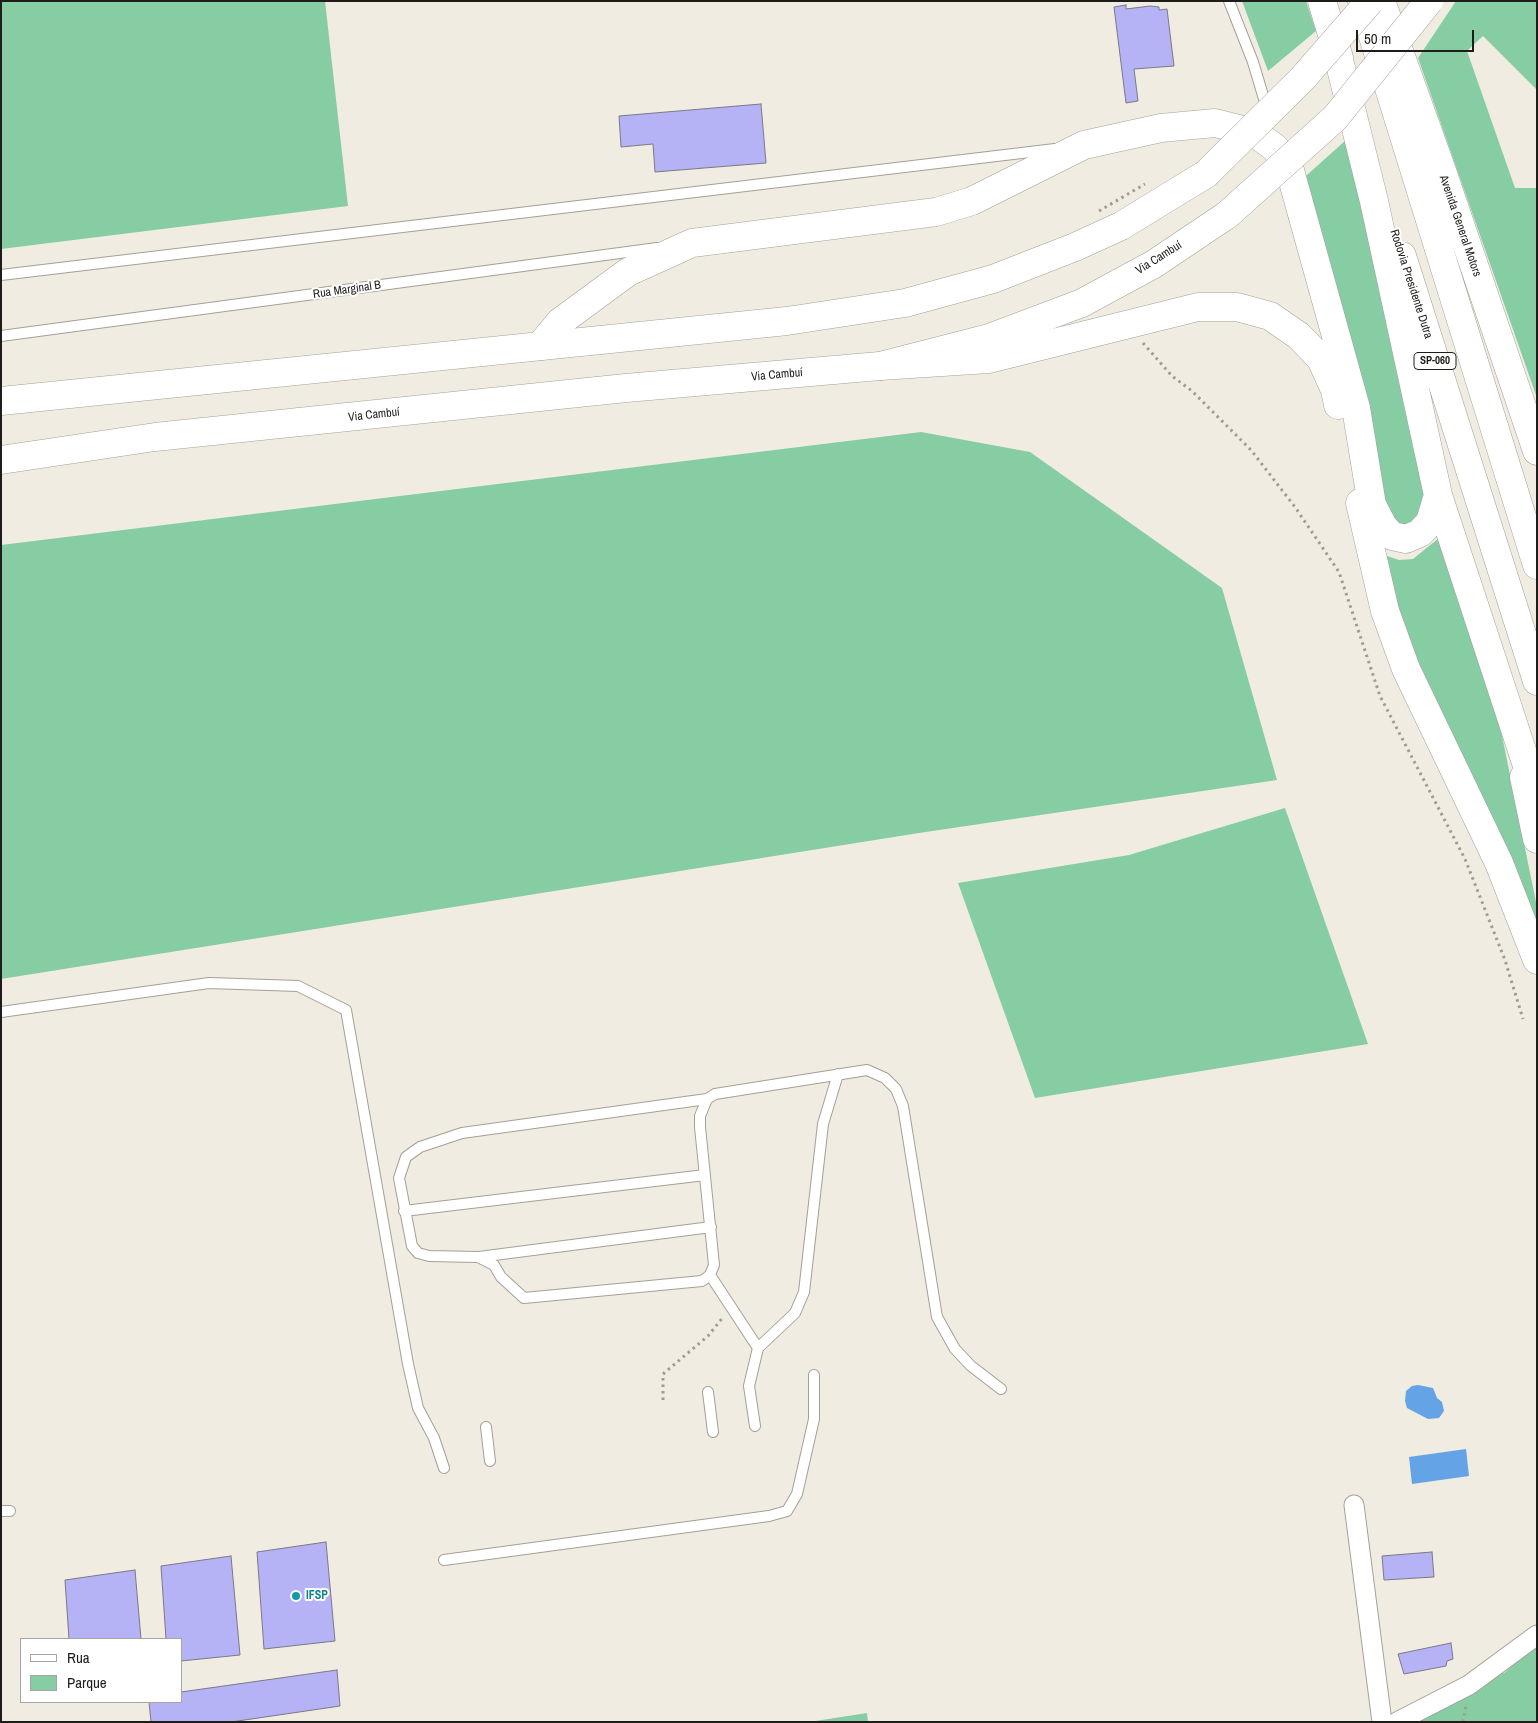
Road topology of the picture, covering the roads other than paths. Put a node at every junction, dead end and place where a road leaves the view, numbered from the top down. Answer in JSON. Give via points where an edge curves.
{"nodes":[{"id":1,"x":1229,"y":1,"type":"edge"},
{"id":2,"x":1322,"y":1,"type":"edge"},
{"id":3,"x":1362,"y":1,"type":"edge"},
{"id":4,"x":1370,"y":1,"type":"edge"},
{"id":5,"x":1381,"y":1,"type":"edge"},
{"id":6,"x":1429,"y":1,"type":"edge"},
{"id":7,"x":1334,"y":40,"type":"junction"},
{"id":8,"x":1272,"y":133,"type":"junction"},
{"id":9,"x":1084,"y":145,"type":"junction"},
{"id":10,"x":692,"y":243,"type":"junction"},
{"id":11,"x":1,"y":275,"type":"edge"},
{"id":12,"x":1,"y":336,"type":"edge"},
{"id":13,"x":540,"y":346,"type":"junction"},
{"id":14,"x":880,"y":366,"type":"junction"},
{"id":15,"x":1,"y":401,"type":"edge"},
{"id":16,"x":1537,"y":451,"type":"edge"},
{"id":17,"x":1,"y":460,"type":"edge"},
{"id":18,"x":1438,"y":495,"type":"junction"},
{"id":19,"x":1537,"y":565,"type":"edge"},
{"id":20,"x":1537,"y":681,"type":"edge"},
{"id":21,"x":1508,"y":708,"type":"junction"},
{"id":22,"x":1537,"y":796,"type":"edge"},
{"id":23,"x":1537,"y":839,"type":"edge"},
{"id":24,"x":1537,"y":960,"type":"edge"},
{"id":25,"x":1,"y":1012,"type":"edge"},
{"id":26,"x":838,"y":1074,"type":"junction"},
{"id":27,"x":707,"y":1099,"type":"junction"},
{"id":28,"x":705,"y":1175,"type":"junction"},
{"id":29,"x":404,"y":1211,"type":"junction"},
{"id":30,"x":711,"y":1227,"type":"junction"},
{"id":31,"x":478,"y":1257,"type":"junction"},
{"id":32,"x":710,"y":1275,"type":"junction"},
{"id":33,"x":758,"y":1348,"type":"junction"},
{"id":34,"x":814,"y":1375,"type":"dead end"},
{"id":35,"x":1001,"y":1389,"type":"dead end"},
{"id":36,"x":708,"y":1392,"type":"dead end"},
{"id":37,"x":755,"y":1426,"type":"dead end"},
{"id":38,"x":486,"y":1427,"type":"dead end"},
{"id":39,"x":713,"y":1432,"type":"dead end"},
{"id":40,"x":490,"y":1461,"type":"dead end"},
{"id":41,"x":444,"y":1468,"type":"dead end"},
{"id":42,"x":1354,"y":1505,"type":"dead end"},
{"id":43,"x":444,"y":1560,"type":"dead end"},
{"id":44,"x":1537,"y":1635,"type":"edge"},
{"id":45,"x":1382,"y":1722,"type":"edge"},
{"id":46,"x":1397,"y":1722,"type":"edge"}],
"edges":[{"from":1,"to":8,"type":"lane","via":[[1253,62]]},
{"from":2,"to":7,"type":"main road","name":"Rodovia Presidente Dutra","number":"SP-060"},
{"from":3,"to":19,"type":"main road","number":"SP-060"},
{"from":4,"to":13,"type":"main road","bridge":true,"via":[[1303,78],[1206,174],[1121,226],[1074,247],[993,279],[905,303],[787,321]]},
{"from":5,"to":16,"type":"main road","name":"Avenida General Motors"},
{"from":6,"to":14,"type":"main road","name":"Via Cambuí","bridge":true,"via":[[1335,118],[1227,214],[1154,264],[1082,303],[989,338]]},
{"from":7,"to":18,"type":"main road","via":[[1374,201]]},
{"from":7,"to":20,"type":"main road","name":"Rodovia Presidente Dutra","number":"SP-060"},
{"from":8,"to":9,"type":"main road","via":[[1255,133],[1215,124],[1160,128]]},
{"from":8,"to":18,"type":"main road","via":[[1289,167],[1347,373],[1372,506],[1382,526],[1392,536],[1406,539],[1420,534],[1430,522]]},
{"from":9,"to":10,"type":"main road","via":[[972,201],[936,212]]},
{"from":9,"to":11,"type":"lane"},
{"from":10,"to":12,"type":"lane","name":"Rua Marginal B"},
{"from":10,"to":13,"type":"main road","via":[[628,272],[560,322]]},
{"from":13,"to":15,"type":"main road"},
{"from":14,"to":17,"type":"main road","name":"Via Cambuí","via":[[626,388],[155,437]]},
{"from":14,"to":24,"type":"main road","via":[[989,360],[1198,307],[1237,307],[1270,316],[1300,336],[1321,359],[1335,390],[1385,611],[1400,652],[1499,863]]},
{"from":18,"to":21,"type":"main road"},
{"from":21,"to":22,"type":"main road"},
{"from":21,"to":23,"type":"main road"},
{"from":25,"to":41,"type":"lane","via":[[210,982],[298,986],[346,1010],[410,1373],[418,1408],[434,1438]]},
{"from":26,"to":27,"type":"lane","via":[[715,1094]]},
{"from":26,"to":33,"type":"lane","via":[[823,1124],[804,1292],[795,1313]]},
{"from":26,"to":35,"type":"lane","via":[[867,1070],[885,1078],[896,1089],[903,1106],[937,1317],[955,1349]]},
{"from":27,"to":28,"type":"lane","via":[[700,1116]]},
{"from":27,"to":29,"type":"lane","via":[[462,1133],[420,1147],[406,1157],[398,1178]]},
{"from":28,"to":29,"type":"lane"},
{"from":28,"to":30,"type":"lane"},
{"from":29,"to":31,"type":"lane","via":[[412,1246],[418,1253]]},
{"from":30,"to":31,"type":"lane"},
{"from":30,"to":32,"type":"lane","via":[[714,1265]]},
{"from":31,"to":32,"type":"lane","via":[[494,1265],[501,1277],[524,1298],[702,1280]]},
{"from":32,"to":33,"type":"lane"},
{"from":33,"to":37,"type":"lane","via":[[749,1386]]},
{"from":34,"to":43,"type":"lane","via":[[814,1419],[797,1494],[788,1510],[769,1516]]},
{"from":36,"to":39,"type":"lane"},
{"from":38,"to":40,"type":"lane"},
{"from":42,"to":45,"type":"street"},
{"from":44,"to":46,"type":"street","via":[[1469,1685]]}]}
